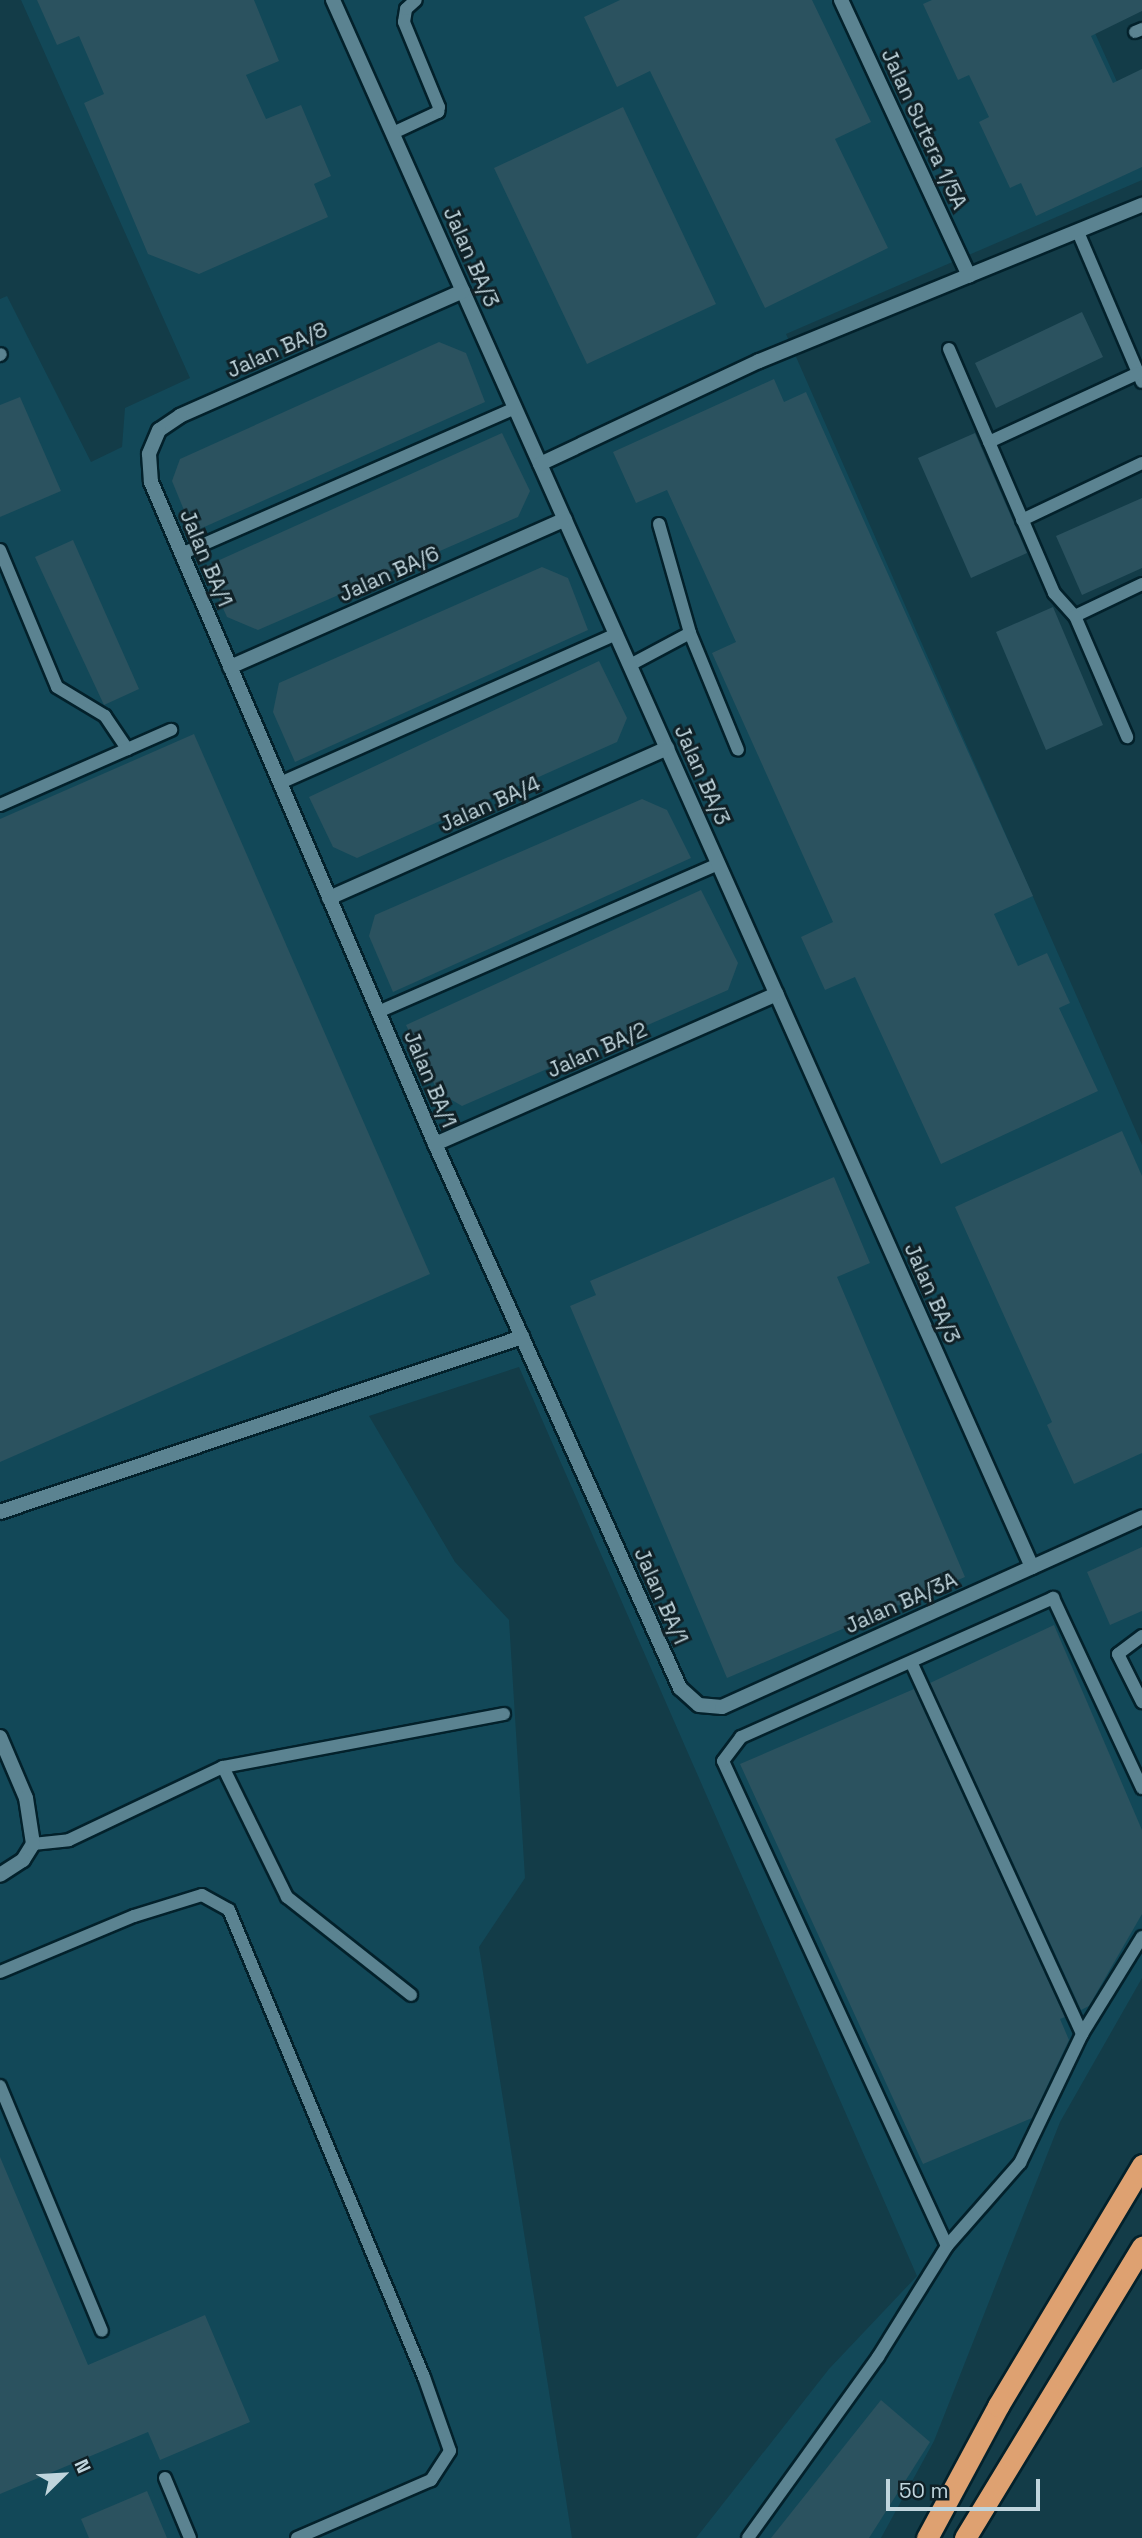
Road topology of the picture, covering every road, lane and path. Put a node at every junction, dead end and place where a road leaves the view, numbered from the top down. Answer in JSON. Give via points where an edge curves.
{"nodes":[{"id":1,"x":333,"y":0,"type":"edge"},
{"id":2,"x":416,"y":0,"type":"edge"},
{"id":3,"x":841,"y":0,"type":"edge"},
{"id":4,"x":393,"y":133,"type":"junction"},
{"id":5,"x":1142,"y":205,"type":"edge"},
{"id":6,"x":1078,"y":232,"type":"junction"},
{"id":7,"x":969,"y":276,"type":"junction"},
{"id":8,"x":463,"y":291,"type":"junction"},
{"id":9,"x":949,"y":349,"type":"dead end"},
{"id":10,"x":1140,"y":377,"type":"edge"},
{"id":11,"x":515,"y":408,"type":"junction"},
{"id":12,"x":989,"y":442,"type":"junction"},
{"id":13,"x":1142,"y":463,"type":"edge"},
{"id":14,"x":540,"y":464,"type":"junction"},
{"id":15,"x":151,"y":482,"type":"joint"},
{"id":16,"x":565,"y":520,"type":"junction"},
{"id":17,"x":1022,"y":520,"type":"junction"},
{"id":18,"x":659,"y":524,"type":"dead end"},
{"id":19,"x":0,"y":550,"type":"edge"},
{"id":20,"x":181,"y":554,"type":"junction"},
{"id":21,"x":1142,"y":584,"type":"edge"},
{"id":22,"x":1075,"y":616,"type":"junction"},
{"id":23,"x":690,"y":633,"type":"junction"},
{"id":24,"x":616,"y":634,"type":"junction"},
{"id":25,"x":630,"y":665,"type":"junction"},
{"id":26,"x":230,"y":667,"type":"junction"},
{"id":27,"x":171,"y":730,"type":"dead end"},
{"id":28,"x":1127,"y":737,"type":"dead end"},
{"id":29,"x":667,"y":748,"type":"junction"},
{"id":30,"x":127,"y":749,"type":"junction"},
{"id":31,"x":738,"y":750,"type":"dead end"},
{"id":32,"x":280,"y":783,"type":"junction"},
{"id":33,"x":0,"y":805,"type":"edge"},
{"id":34,"x":718,"y":864,"type":"junction"},
{"id":35,"x":329,"y":898,"type":"junction"},
{"id":36,"x":776,"y":994,"type":"junction"},
{"id":37,"x":378,"y":1012,"type":"junction"},
{"id":38,"x":435,"y":1144,"type":"junction"},
{"id":39,"x":522,"y":1337,"type":"junction"},
{"id":40,"x":0,"y":1513,"type":"edge"},
{"id":41,"x":1142,"y":1517,"type":"edge"},
{"id":42,"x":1032,"y":1567,"type":"junction"},
{"id":43,"x":1142,"y":1636,"type":"edge"},
{"id":44,"x":912,"y":1664,"type":"junction"},
{"id":45,"x":680,"y":1688,"type":"joint"},
{"id":46,"x":1142,"y":1702,"type":"edge"},
{"id":47,"x":504,"y":1714,"type":"dead end"},
{"id":48,"x":0,"y":1737,"type":"edge"},
{"id":49,"x":223,"y":1767,"type":"junction"},
{"id":50,"x":1142,"y":1788,"type":"edge"},
{"id":51,"x":33,"y":1844,"type":"junction"},
{"id":52,"x":0,"y":1875,"type":"edge"},
{"id":53,"x":1142,"y":1937,"type":"edge"},
{"id":54,"x":0,"y":1972,"type":"edge"},
{"id":55,"x":411,"y":1995,"type":"dead end"},
{"id":56,"x":1082,"y":2034,"type":"junction"},
{"id":57,"x":0,"y":2087,"type":"edge"},
{"id":58,"x":1142,"y":2165,"type":"edge"},
{"id":59,"x":947,"y":2246,"type":"junction"},
{"id":60,"x":1142,"y":2247,"type":"edge"},
{"id":61,"x":102,"y":2332,"type":"dead end"},
{"id":62,"x":165,"y":2478,"type":"dead end"},
{"id":63,"x":190,"y":2538,"type":"edge"},
{"id":64,"x":298,"y":2538,"type":"edge"},
{"id":65,"x":748,"y":2538,"type":"edge"},
{"id":66,"x":927,"y":2538,"type":"edge"},
{"id":67,"x":965,"y":2538,"type":"edge"}],
"edges":[{"from":1,"to":4,"type":"street","name":"Jalan BA/3"},
{"from":2,"to":4,"type":"lane","via":[[406,9],[404,22],[438,112]]},
{"from":3,"to":7,"type":"street","name":"Jalan Sutera 1/5A"},
{"from":4,"to":8,"type":"street","name":"Jalan BA/3"},
{"from":5,"to":6,"type":"street"},
{"from":6,"to":7,"type":"street"},
{"from":6,"to":10,"type":"lane"},
{"from":7,"to":14,"type":"street","via":[[759,361]]},
{"from":8,"to":11,"type":"street","name":"Jalan BA/3"},
{"from":8,"to":15,"type":"street","name":"Jalan BA/8","via":[[180,416],[159,430],[149,454]]},
{"from":9,"to":12,"type":"lane"},
{"from":10,"to":12,"type":"lane"},
{"from":11,"to":14,"type":"street","name":"Jalan BA/3"},
{"from":11,"to":20,"type":"lane"},
{"from":12,"to":17,"type":"lane"},
{"from":13,"to":17,"type":"lane"},
{"from":14,"to":16,"type":"street","name":"Jalan BA/3"},
{"from":15,"to":20,"type":"street","name":"Jalan BA/1"},
{"from":16,"to":24,"type":"street","name":"Jalan BA/3"},
{"from":16,"to":26,"type":"street","name":"Jalan BA/6"},
{"from":17,"to":22,"type":"lane","via":[[1054,593]]},
{"from":18,"to":23,"type":"lane"},
{"from":19,"to":30,"type":"lane","via":[[57,687],[105,716]]},
{"from":20,"to":26,"type":"street","name":"Jalan BA/1"},
{"from":21,"to":22,"type":"lane"},
{"from":22,"to":28,"type":"lane"},
{"from":23,"to":25,"type":"lane"},
{"from":23,"to":31,"type":"lane"},
{"from":24,"to":25,"type":"street","name":"Jalan BA/3"},
{"from":24,"to":32,"type":"lane"},
{"from":25,"to":29,"type":"street","name":"Jalan BA/3"},
{"from":26,"to":32,"type":"street","name":"Jalan BA/1"},
{"from":27,"to":30,"type":"lane"},
{"from":29,"to":34,"type":"street","name":"Jalan BA/3"},
{"from":29,"to":35,"type":"street","name":"Jalan BA/4"},
{"from":30,"to":33,"type":"lane"},
{"from":32,"to":35,"type":"street","name":"Jalan BA/1"},
{"from":34,"to":36,"type":"street","name":"Jalan BA/3"},
{"from":34,"to":37,"type":"lane"},
{"from":35,"to":37,"type":"street","name":"Jalan BA/1"},
{"from":36,"to":38,"type":"street","name":"Jalan BA/2"},
{"from":36,"to":42,"type":"street","name":"Jalan BA/3"},
{"from":37,"to":38,"type":"street","name":"Jalan BA/1"},
{"from":38,"to":39,"type":"street","name":"Jalan BA/1"},
{"from":39,"to":40,"type":"street"},
{"from":39,"to":45,"type":"street","name":"Jalan BA/1"},
{"from":41,"to":42,"type":"street","name":"Jalan BA/3A"},
{"from":42,"to":45,"type":"street","name":"Jalan BA/3A","via":[[722,1707],[699,1705]]},
{"from":43,"to":46,"type":"lane","via":[[1118,1654]]},
{"from":44,"to":50,"type":"lane","via":[[1054,1598]]},
{"from":44,"to":56,"type":"lane"},
{"from":44,"to":59,"type":"lane","via":[[741,1737],[723,1761]]},
{"from":47,"to":49,"type":"lane"},
{"from":48,"to":51,"type":"street","via":[[26,1798]]},
{"from":49,"to":51,"type":"lane","via":[[69,1840]]},
{"from":49,"to":55,"type":"lane","via":[[287,1897]]},
{"from":51,"to":52,"type":"street","via":[[23,1860]]},
{"from":53,"to":56,"type":"lane"},
{"from":54,"to":64,"type":"lane","via":[[134,1916],[202,1895],[229,1910],[424,2377],[450,2451],[431,2480]]},
{"from":56,"to":59,"type":"lane","via":[[1020,2163]]},
{"from":57,"to":61,"type":"lane"},
{"from":58,"to":66,"type":"highway","via":[[998,2406]]},
{"from":59,"to":65,"type":"lane","via":[[878,2357]]},
{"from":60,"to":67,"type":"highway"},
{"from":62,"to":63,"type":"lane"}]}
